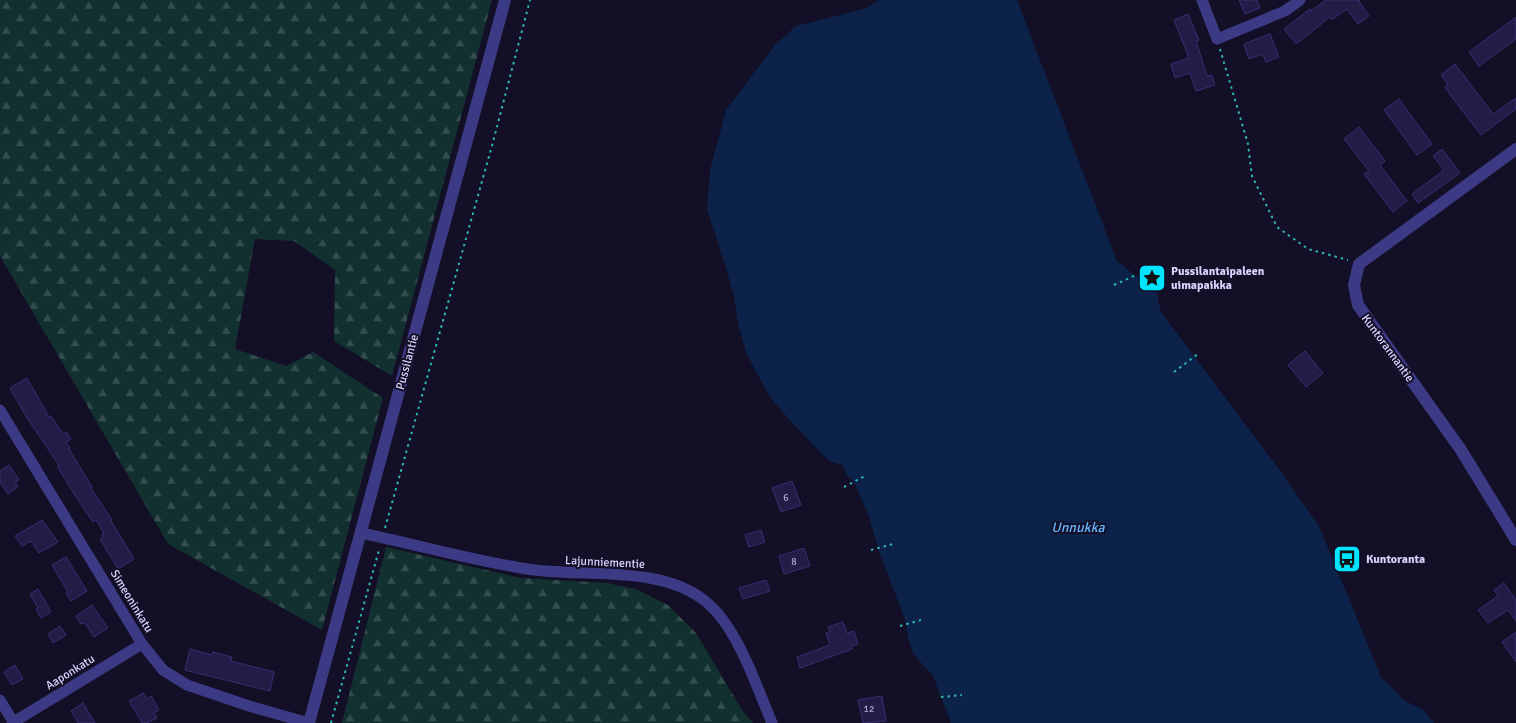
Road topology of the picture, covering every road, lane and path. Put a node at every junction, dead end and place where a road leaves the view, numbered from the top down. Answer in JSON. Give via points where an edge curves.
{"nodes":[{"id":1,"x":505,"y":0,"type":"edge"},
{"id":2,"x":530,"y":0,"type":"edge"},
{"id":3,"x":1202,"y":0,"type":"edge"},
{"id":4,"x":1300,"y":0,"type":"edge"},
{"id":5,"x":1217,"y":39,"type":"junction"},
{"id":6,"x":1516,"y":149,"type":"edge"},
{"id":7,"x":1359,"y":264,"type":"junction"},
{"id":8,"x":1136,"y":275,"type":"dead end"},
{"id":9,"x":1114,"y":285,"type":"dead end"},
{"id":10,"x":1198,"y":354,"type":"dead end"},
{"id":11,"x":1174,"y":372,"type":"dead end"},
{"id":12,"x":0,"y":410,"type":"edge"},
{"id":13,"x":865,"y":476,"type":"dead end"},
{"id":14,"x":844,"y":487,"type":"dead end"},
{"id":15,"x":361,"y":533,"type":"junction"},
{"id":16,"x":382,"y":538,"type":"junction"},
{"id":17,"x":1516,"y":540,"type":"edge"},
{"id":18,"x":893,"y":544,"type":"dead end"},
{"id":19,"x":872,"y":550,"type":"dead end"},
{"id":20,"x":921,"y":620,"type":"dead end"},
{"id":21,"x":900,"y":626,"type":"dead end"},
{"id":22,"x":142,"y":644,"type":"junction"},
{"id":23,"x":962,"y":695,"type":"dead end"},
{"id":24,"x":941,"y":697,"type":"dead end"},
{"id":25,"x":0,"y":700,"type":"edge"},
{"id":26,"x":13,"y":723,"type":"edge"},
{"id":27,"x":309,"y":723,"type":"edge"},
{"id":28,"x":330,"y":723,"type":"edge"},
{"id":29,"x":772,"y":723,"type":"edge"}],
"edges":[{"from":1,"to":15,"type":"street","name":"Pussilantie"},
{"from":2,"to":16,"type":"path"},
{"from":3,"to":5,"type":"street"},
{"from":4,"to":5,"type":"street","via":[[1285,11]]},
{"from":5,"to":7,"type":"path","via":[[1248,144],[1252,176],[1277,227],[1308,249]]},
{"from":6,"to":7,"type":"street"},
{"from":7,"to":17,"type":"street","name":"Kuntorannantie","via":[[1354,284],[1358,305],[1461,450]]},
{"from":8,"to":9,"type":"path"},
{"from":10,"to":11,"type":"path"},
{"from":12,"to":22,"type":"street","name":"Simeoninkatu"},
{"from":13,"to":14,"type":"path"},
{"from":15,"to":16,"type":"street","name":"Lajunniementie"},
{"from":15,"to":27,"type":"street","name":"Pussilantie"},
{"from":16,"to":28,"type":"path"},
{"from":16,"to":29,"type":"street","name":"Lajunniementie","via":[[520,568],[658,579],[682,586],[706,601],[734,636]]},
{"from":18,"to":19,"type":"path"},
{"from":20,"to":21,"type":"path"},
{"from":22,"to":26,"type":"street","name":"Aaponkatu"},
{"from":22,"to":27,"type":"street","name":"Simeoninkatu","via":[[163,670],[187,685]]},
{"from":23,"to":24,"type":"path"},
{"from":25,"to":26,"type":"street"}]}
